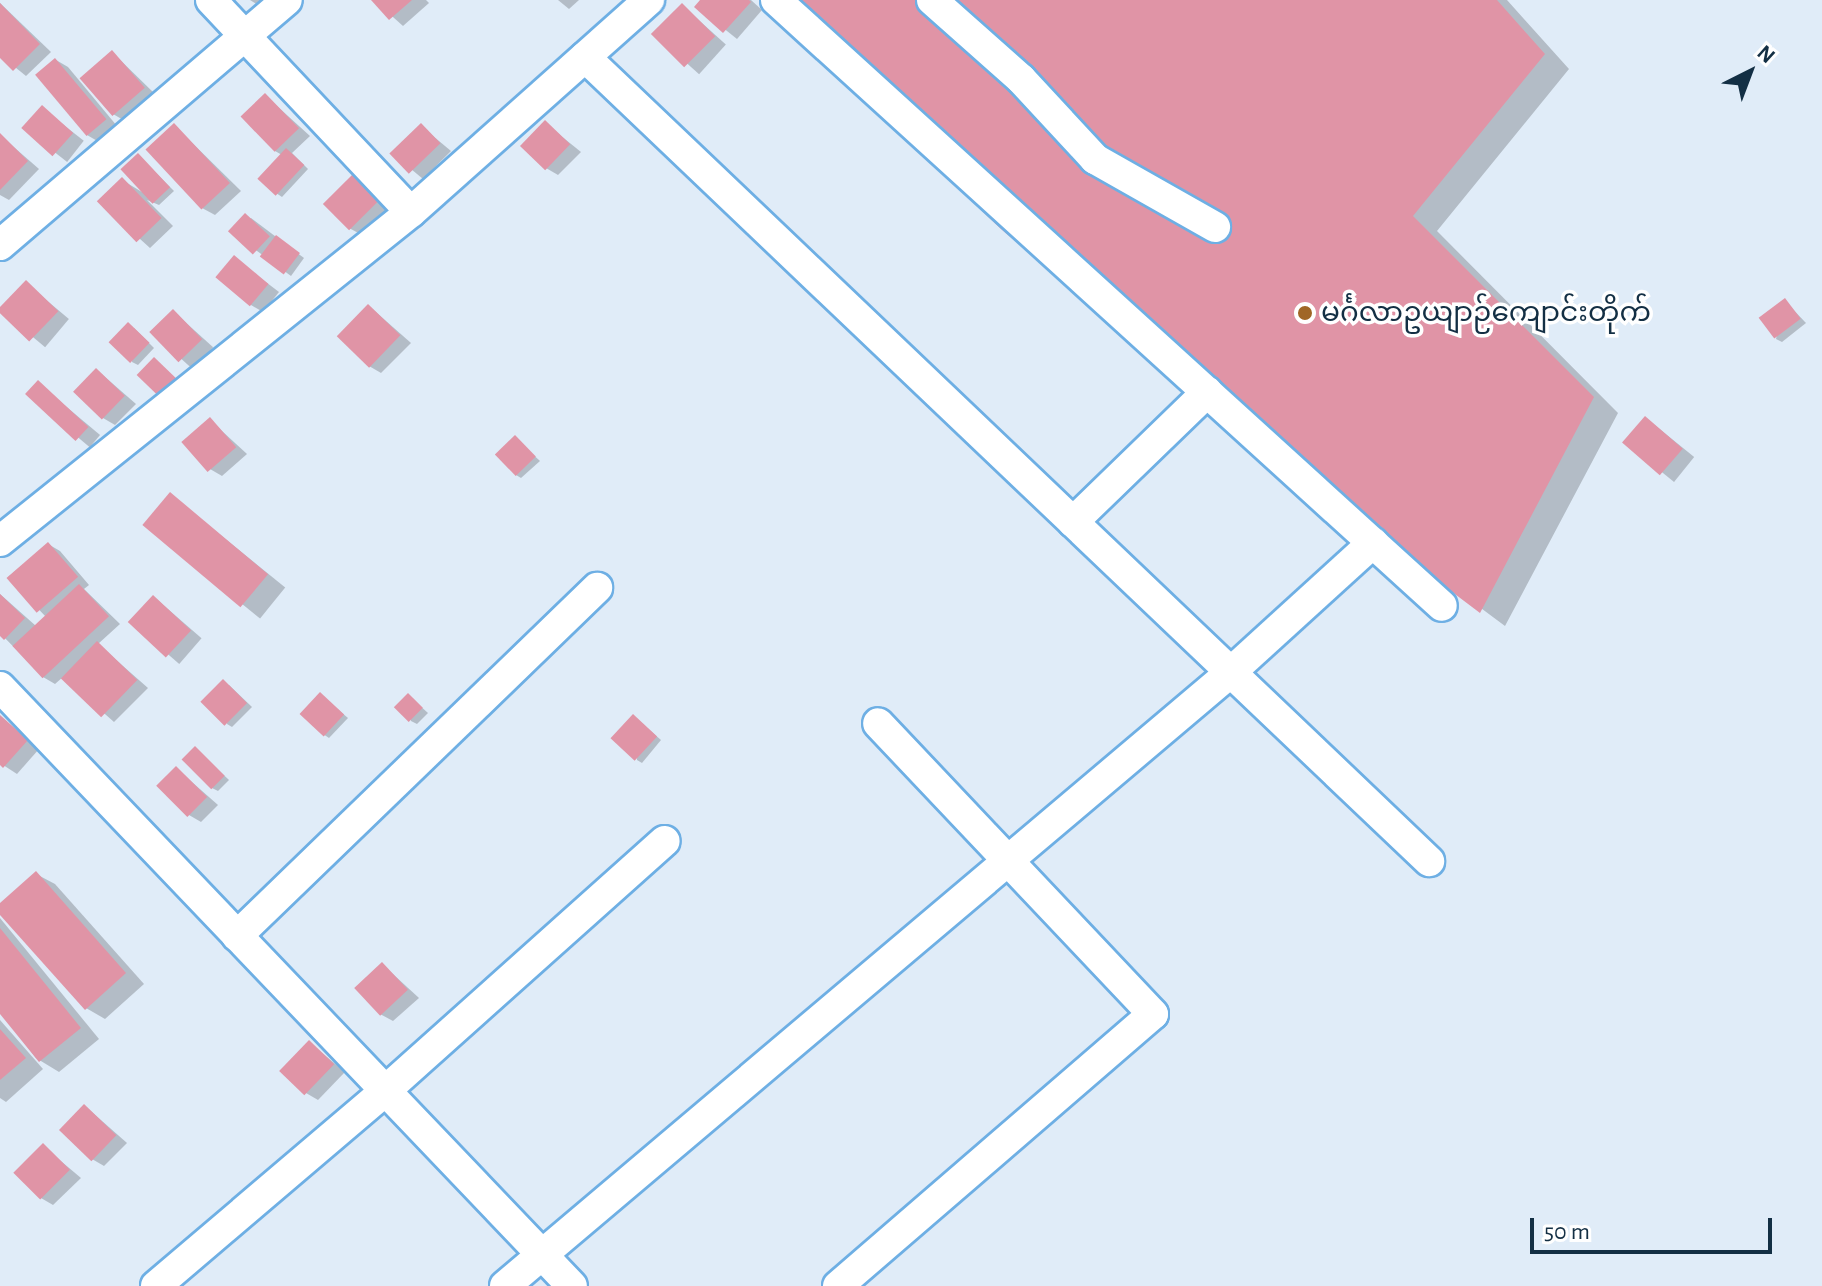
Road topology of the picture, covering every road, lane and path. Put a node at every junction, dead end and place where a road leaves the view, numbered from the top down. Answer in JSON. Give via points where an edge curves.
{"nodes":[{"id":1,"x":211,"y":0,"type":"edge"},
{"id":2,"x":287,"y":0,"type":"edge"},
{"id":3,"x":649,"y":0,"type":"edge"},
{"id":4,"x":776,"y":0,"type":"edge"},
{"id":5,"x":932,"y":0,"type":"edge"},
{"id":6,"x":244,"y":37,"type":"junction"},
{"id":7,"x":585,"y":57,"type":"junction"},
{"id":8,"x":411,"y":212,"type":"junction"},
{"id":9,"x":1215,"y":227,"type":"dead end"},
{"id":10,"x":0,"y":245,"type":"edge"},
{"id":11,"x":1207,"y":392,"type":"junction"},
{"id":12,"x":1073,"y":522,"type":"junction"},
{"id":13,"x":0,"y":541,"type":"edge"},
{"id":14,"x":1373,"y":543,"type":"junction"},
{"id":15,"x":597,"y":588,"type":"dead end"},
{"id":16,"x":1442,"y":606,"type":"dead end"},
{"id":17,"x":1231,"y":672,"type":"junction"},
{"id":18,"x":0,"y":687,"type":"edge"},
{"id":19,"x":878,"y":723,"type":"dead end"},
{"id":20,"x":665,"y":841,"type":"dead end"},
{"id":21,"x":1010,"y":859,"type":"junction"},
{"id":22,"x":1429,"y":861,"type":"dead end"},
{"id":23,"x":237,"y":936,"type":"junction"},
{"id":24,"x":385,"y":1091,"type":"junction"},
{"id":25,"x":542,"y":1255,"type":"junction"},
{"id":26,"x":156,"y":1286,"type":"edge"},
{"id":27,"x":505,"y":1286,"type":"edge"},
{"id":28,"x":572,"y":1286,"type":"edge"},
{"id":29,"x":838,"y":1286,"type":"edge"}],
"edges":[{"from":1,"to":6,"type":"street"},
{"from":2,"to":6,"type":"street"},
{"from":3,"to":7,"type":"street"},
{"from":4,"to":11,"type":"street"},
{"from":5,"to":9,"type":"street","via":[[1021,79],[1095,159]]},
{"from":6,"to":8,"type":"street"},
{"from":6,"to":10,"type":"street"},
{"from":7,"to":8,"type":"street"},
{"from":7,"to":12,"type":"street"},
{"from":8,"to":13,"type":"street"},
{"from":11,"to":12,"type":"street"},
{"from":11,"to":14,"type":"street"},
{"from":12,"to":17,"type":"street"},
{"from":14,"to":16,"type":"street"},
{"from":14,"to":17,"type":"street"},
{"from":15,"to":23,"type":"street"},
{"from":17,"to":21,"type":"street"},
{"from":17,"to":22,"type":"street"},
{"from":18,"to":23,"type":"street"},
{"from":19,"to":21,"type":"street"},
{"from":20,"to":24,"type":"street"},
{"from":21,"to":25,"type":"street"},
{"from":21,"to":29,"type":"street","via":[[1153,1014]]},
{"from":23,"to":24,"type":"street"},
{"from":24,"to":25,"type":"street"},
{"from":24,"to":26,"type":"street"},
{"from":25,"to":27,"type":"street"},
{"from":25,"to":28,"type":"street"}]}
